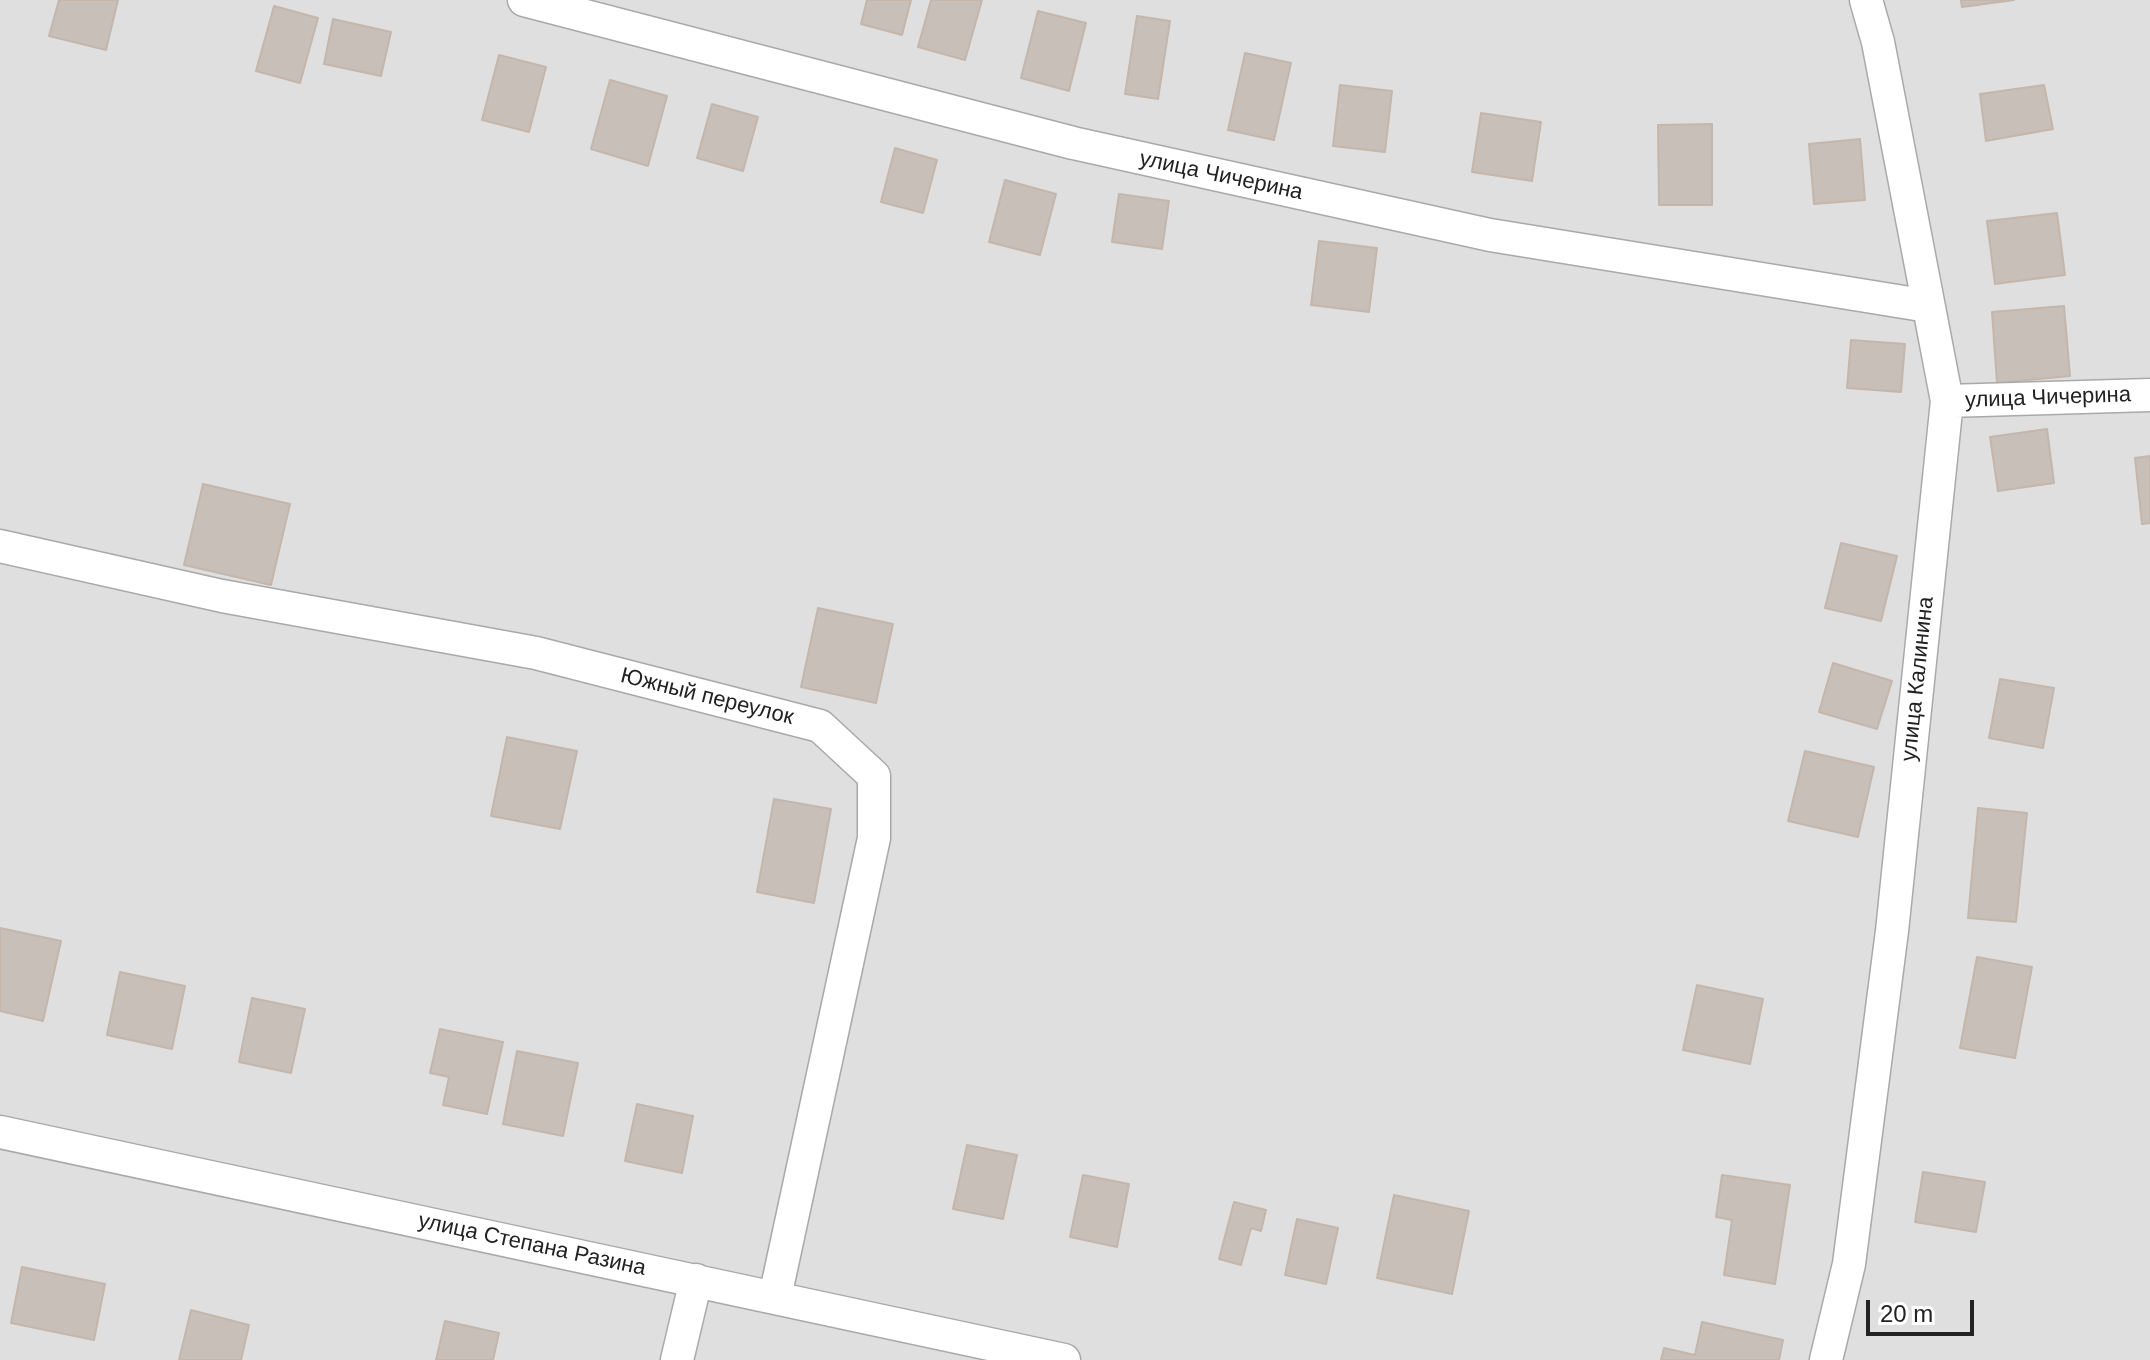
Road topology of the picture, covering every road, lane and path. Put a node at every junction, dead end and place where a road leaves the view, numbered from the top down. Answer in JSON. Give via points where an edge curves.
{"nodes":[{"id":1,"x":524,"y":0,"type":"edge"},
{"id":2,"x":1866,"y":0,"type":"edge"},
{"id":3,"x":1928,"y":306,"type":"junction"},
{"id":4,"x":2150,"y":395,"type":"edge"},
{"id":5,"x":1947,"y":401,"type":"junction"},
{"id":6,"x":0,"y":546,"type":"edge"},
{"id":7,"x":0,"y":1132,"type":"edge"},
{"id":8,"x":696,"y":1280,"type":"junction"},
{"id":9,"x":775,"y":1297,"type":"junction"},
{"id":10,"x":677,"y":1360,"type":"edge"},
{"id":11,"x":1064,"y":1360,"type":"edge"},
{"id":12,"x":1826,"y":1360,"type":"edge"}],
"edges":[{"from":1,"to":3,"type":"street","name":"улица Чичерина","via":[[1073,143],[1475,232]]},
{"from":2,"to":3,"type":"street","name":"улица Калинина"},
{"from":3,"to":5,"type":"street","name":"улица Калинина"},
{"from":4,"to":5,"type":"street","name":"улица Чичерина"},
{"from":5,"to":12,"type":"street","name":"улица Калинина","via":[[1892,931],[1849,1264]]},
{"from":6,"to":9,"type":"street","name":"Южный переулок","via":[[222,596],[536,653],[820,726],[874,776],[874,838]]},
{"from":7,"to":8,"type":"street","name":"улица Степана Разина"},
{"from":8,"to":9,"type":"street","name":"улица Степана Разина"},
{"from":8,"to":10,"type":"street"},
{"from":9,"to":11,"type":"street","name":"улица Степана Разина"}]}
